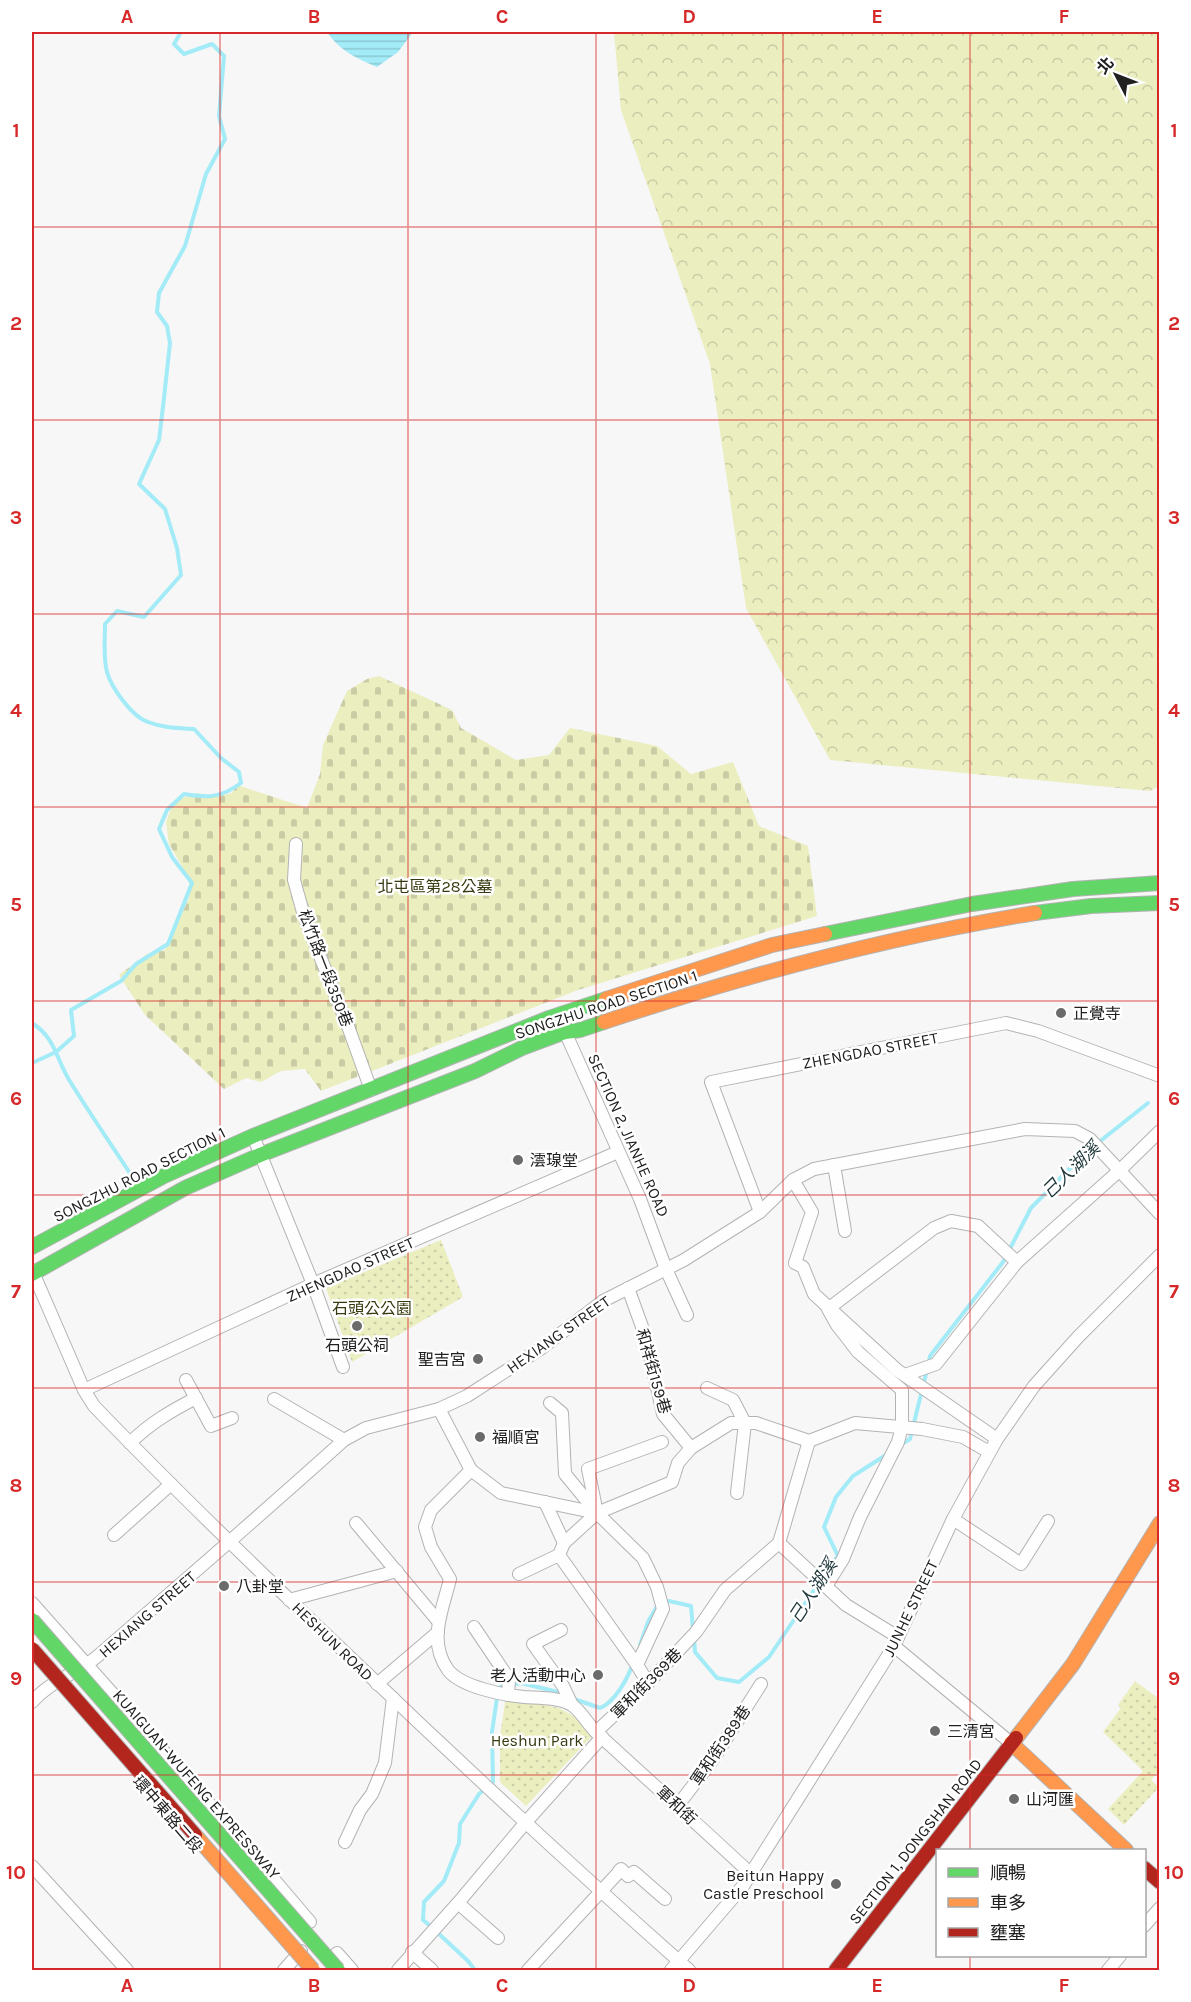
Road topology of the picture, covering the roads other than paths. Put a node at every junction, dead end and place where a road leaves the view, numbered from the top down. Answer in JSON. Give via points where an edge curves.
{"nodes":[{"id":1,"x":296,"y":844,"type":"dead end"},
{"id":2,"x":1160,"y":884,"type":"edge"},
{"id":3,"x":1160,"y":903,"type":"edge"},
{"id":4,"x":558,"y":1016,"type":"junction"},
{"id":5,"x":565,"y":1032,"type":"junction"},
{"id":6,"x":1160,"y":1076,"type":"edge"},
{"id":7,"x":371,"y":1090,"type":"junction"},
{"id":8,"x":1160,"y":1131,"type":"edge"},
{"id":9,"x":253,"y":1136,"type":"junction"},
{"id":10,"x":618,"y":1152,"type":"junction"},
{"id":11,"x":260,"y":1155,"type":"junction"},
{"id":12,"x":834,"y":1165,"type":"junction"},
{"id":13,"x":1120,"y":1170,"type":"junction"},
{"id":14,"x":793,"y":1180,"type":"junction"},
{"id":15,"x":760,"y":1212,"type":"junction"},
{"id":16,"x":1160,"y":1214,"type":"edge"},
{"id":17,"x":845,"y":1231,"type":"dead end"},
{"id":18,"x":32,"y":1247,"type":"edge"},
{"id":19,"x":1160,"y":1255,"type":"edge"},
{"id":20,"x":1015,"y":1259,"type":"junction"},
{"id":21,"x":666,"y":1269,"type":"junction"},
{"id":22,"x":32,"y":1272,"type":"edge"},
{"id":23,"x":313,"y":1284,"type":"junction"},
{"id":24,"x":628,"y":1288,"type":"junction"},
{"id":25,"x":828,"y":1309,"type":"junction"},
{"id":26,"x":687,"y":1315,"type":"dead end"},
{"id":27,"x":343,"y":1367,"type":"dead end"},
{"id":28,"x":913,"y":1376,"type":"junction"},
{"id":29,"x":186,"y":1380,"type":"dead end"},
{"id":30,"x":707,"y":1389,"type":"dead end"},
{"id":31,"x":84,"y":1390,"type":"junction"},
{"id":32,"x":196,"y":1398,"type":"junction"},
{"id":33,"x":274,"y":1399,"type":"dead end"},
{"id":34,"x":550,"y":1403,"type":"dead end"},
{"id":35,"x":439,"y":1409,"type":"junction"},
{"id":36,"x":232,"y":1418,"type":"dead end"},
{"id":37,"x":745,"y":1423,"type":"junction"},
{"id":38,"x":905,"y":1427,"type":"junction"},
{"id":39,"x":997,"y":1439,"type":"junction"},
{"id":40,"x":344,"y":1440,"type":"junction"},
{"id":41,"x":809,"y":1441,"type":"junction"},
{"id":42,"x":662,"y":1442,"type":"dead end"},
{"id":43,"x":130,"y":1443,"type":"junction"},
{"id":44,"x":691,"y":1448,"type":"junction"},
{"id":45,"x":989,"y":1452,"type":"junction"},
{"id":46,"x":471,"y":1470,"type":"junction"},
{"id":47,"x":171,"y":1484,"type":"junction"},
{"id":48,"x":737,"y":1493,"type":"dead end"},
{"id":49,"x":545,"y":1502,"type":"junction"},
{"id":50,"x":597,"y":1513,"type":"junction"},
{"id":51,"x":953,"y":1519,"type":"junction"},
{"id":52,"x":1048,"y":1521,"type":"dead end"},
{"id":53,"x":357,"y":1523,"type":"dead end"},
{"id":54,"x":1160,"y":1523,"type":"edge"},
{"id":55,"x":114,"y":1535,"type":"dead end"},
{"id":56,"x":230,"y":1543,"type":"junction"},
{"id":57,"x":779,"y":1543,"type":"junction"},
{"id":58,"x":561,"y":1549,"type":"junction"},
{"id":59,"x":397,"y":1571,"type":"junction"},
{"id":60,"x":519,"y":1574,"type":"dead end"},
{"id":61,"x":820,"y":1580,"type":"junction"},
{"id":62,"x":289,"y":1600,"type":"junction"},
{"id":63,"x":32,"y":1603,"type":"edge"},
{"id":64,"x":32,"y":1620,"type":"edge"},
{"id":65,"x":438,"y":1627,"type":"junction"},
{"id":66,"x":474,"y":1627,"type":"dead end"},
{"id":67,"x":561,"y":1630,"type":"dead end"},
{"id":68,"x":896,"y":1642,"type":"junction"},
{"id":69,"x":32,"y":1649,"type":"edge"},
{"id":70,"x":32,"y":1658,"type":"edge"},
{"id":71,"x":634,"y":1661,"type":"junction"},
{"id":72,"x":88,"y":1665,"type":"junction"},
{"id":73,"x":32,"y":1669,"type":"edge"},
{"id":74,"x":648,"y":1683,"type":"junction"},
{"id":75,"x":377,"y":1684,"type":"junction"},
{"id":76,"x":761,"y":1684,"type":"dead end"},
{"id":77,"x":49,"y":1686,"type":"junction"},
{"id":78,"x":508,"y":1694,"type":"junction"},
{"id":79,"x":393,"y":1698,"type":"junction"},
{"id":80,"x":32,"y":1702,"type":"edge"},
{"id":81,"x":570,"y":1702,"type":"junction"},
{"id":82,"x":599,"y":1735,"type":"junction"},
{"id":83,"x":1011,"y":1743,"type":"junction"},
{"id":84,"x":678,"y":1805,"type":"junction"},
{"id":85,"x":526,"y":1822,"type":"junction"},
{"id":86,"x":345,"y":1842,"type":"dead end"},
{"id":87,"x":1124,"y":1849,"type":"edge"},
{"id":88,"x":32,"y":1866,"type":"edge"},
{"id":89,"x":1146,"y":1870,"type":"edge"},
{"id":90,"x":751,"y":1874,"type":"junction"},
{"id":91,"x":1160,"y":1882,"type":"edge"},
{"id":92,"x":601,"y":1891,"type":"junction"},
{"id":93,"x":665,"y":1899,"type":"dead end"},
{"id":94,"x":458,"y":1903,"type":"junction"},
{"id":95,"x":1160,"y":1908,"type":"edge"},
{"id":96,"x":1146,"y":1924,"type":"edge"},
{"id":97,"x":319,"y":1932,"type":"junction"},
{"id":98,"x":498,"y":1938,"type":"dead end"},
{"id":99,"x":412,"y":1952,"type":"junction"},
{"id":100,"x":1119,"y":1957,"type":"edge"},
{"id":101,"x":295,"y":1965,"type":"edge"},
{"id":102,"x":675,"y":1966,"type":"edge"},
{"id":103,"x":127,"y":1971,"type":"edge"},
{"id":104,"x":284,"y":1971,"type":"edge"},
{"id":105,"x":304,"y":1971,"type":"edge"},
{"id":106,"x":314,"y":1971,"type":"edge"},
{"id":107,"x":338,"y":1971,"type":"edge"},
{"id":108,"x":352,"y":1971,"type":"edge"},
{"id":109,"x":398,"y":1971,"type":"edge"},
{"id":110,"x":432,"y":1971,"type":"edge"},
{"id":111,"x":528,"y":1971,"type":"edge"},
{"id":112,"x":689,"y":1971,"type":"edge"},
{"id":113,"x":836,"y":1971,"type":"edge"},
{"id":114,"x":1108,"y":1971,"type":"edge"}],
"edges":[{"from":1,"to":7,"type":"street","name":"松竹路一段350巷","via":[[294,880],[304,916]]},
{"from":2,"to":4,"type":"main road","name":"SONGZHU ROAD SECTION 1","via":[[1044,893],[834,931],[722,960]]},
{"from":3,"to":5,"type":"main road","name":"SONGZHU ROAD SECTION 1","via":[[1054,910],[890,940],[775,968]]},
{"from":4,"to":5,"type":"street","name":"SECTION 2, JIANHE ROAD"},
{"from":4,"to":7,"type":"main road","name":"SONGZHU ROAD SECTION 1"},
{"from":5,"to":10,"type":"street","name":"SECTION 2, JIANHE ROAD"},
{"from":5,"to":11,"type":"main road","name":"SONGZHU ROAD SECTION 1"},
{"from":6,"to":15,"type":"street","name":"ZHENGDAO STREET","via":[[1038,1030],[1006,1023],[711,1082]]},
{"from":7,"to":9,"type":"main road","name":"SONGZHU ROAD SECTION 1"},
{"from":8,"to":13,"type":"street"},
{"from":9,"to":11,"type":"street"},
{"from":9,"to":18,"type":"main road","name":"SONGZHU ROAD SECTION 1","via":[[164,1176]]},
{"from":10,"to":21,"type":"street","name":"SECTION 2, JIANHE ROAD"},
{"from":10,"to":23,"type":"street","name":"ZHENGDAO STREET"},
{"from":11,"to":22,"type":"main road","name":"SONGZHU ROAD SECTION 1","via":[[185,1188]]},
{"from":11,"to":23,"type":"street"},
{"from":12,"to":13,"type":"street","name":"HEXIANG STREET","via":[[1025,1129],[1074,1131],[1090,1139]]},
{"from":12,"to":14,"type":"street","name":"HEXIANG STREET","via":[[814,1169]]},
{"from":12,"to":17,"type":"street"},
{"from":13,"to":16,"type":"street","name":"HEXIANG STREET"},
{"from":13,"to":20,"type":"street"},
{"from":14,"to":15,"type":"street","name":"HEXIANG STREET"},
{"from":14,"to":25,"type":"street","via":[[812,1212],[795,1263],[803,1267],[814,1294]]},
{"from":15,"to":21,"type":"street","name":"HEXIANG STREET"},
{"from":19,"to":39,"type":"street","name":"JUNHE STREET","via":[[1078,1336],[1034,1386]]},
{"from":20,"to":25,"type":"street","via":[[978,1226],[951,1221],[934,1228]]},
{"from":20,"to":28,"type":"street","via":[[936,1364]]},
{"from":21,"to":24,"type":"street","name":"HEXIANG STREET"},
{"from":21,"to":26,"type":"street","name":"SECTION 2, JIANHE ROAD"},
{"from":22,"to":31,"type":"street","name":"HESHUN ROAD"},
{"from":23,"to":27,"type":"street"},
{"from":23,"to":31,"type":"street","name":"ZHENGDAO STREET"},
{"from":24,"to":35,"type":"street","name":"HEXIANG STREET","via":[[603,1301],[543,1347],[467,1396]]},
{"from":24,"to":44,"type":"street","name":"和祥街159巷","via":[[645,1335],[663,1414]]},
{"from":25,"to":28,"type":"street","via":[[897,1370]]},
{"from":25,"to":38,"type":"street","via":[[858,1352],[902,1390]]},
{"from":28,"to":39,"type":"street"},
{"from":29,"to":32,"type":"street"},
{"from":30,"to":37,"type":"street","via":[[733,1400]]},
{"from":31,"to":43,"type":"street","name":"HESHUN ROAD"},
{"from":32,"to":36,"type":"street","via":[[211,1426]]},
{"from":32,"to":43,"type":"street","via":[[164,1415]]},
{"from":33,"to":40,"type":"street"},
{"from":34,"to":50,"type":"street","via":[[562,1413],[565,1474]]},
{"from":35,"to":40,"type":"street","name":"HEXIANG STREET","via":[[366,1428]]},
{"from":35,"to":46,"type":"street"},
{"from":37,"to":41,"type":"street"},
{"from":37,"to":44,"type":"street","via":[[731,1423]]},
{"from":37,"to":48,"type":"street"},
{"from":38,"to":41,"type":"street","via":[[855,1423]]},
{"from":38,"to":45,"type":"street","via":[[963,1437]]},
{"from":38,"to":61,"type":"street","via":[[843,1559]]},
{"from":39,"to":45,"type":"street","name":"JUNHE STREET"},
{"from":40,"to":56,"type":"street","name":"HEXIANG STREET"},
{"from":41,"to":57,"type":"street"},
{"from":42,"to":50,"type":"street","via":[[588,1469]]},
{"from":43,"to":47,"type":"street","name":"HESHUN ROAD"},
{"from":44,"to":50,"type":"street","via":[[678,1463],[672,1482]]},
{"from":45,"to":51,"type":"street","name":"JUNHE STREET"},
{"from":46,"to":49,"type":"street","via":[[501,1493]]},
{"from":46,"to":65,"type":"street","via":[[430,1510],[425,1527],[450,1579]]},
{"from":47,"to":55,"type":"street"},
{"from":47,"to":56,"type":"street","name":"HESHUN ROAD"},
{"from":49,"to":50,"type":"street"},
{"from":49,"to":58,"type":"street"},
{"from":50,"to":58,"type":"street"},
{"from":50,"to":71,"type":"street","via":[[643,1558],[663,1608]]},
{"from":51,"to":52,"type":"street","via":[[1021,1564]]},
{"from":51,"to":68,"type":"street","name":"JUNHE STREET"},
{"from":53,"to":59,"type":"street"},
{"from":54,"to":83,"type":"main road","name":"SECTION 1, DONGSHAN ROAD","via":[[1073,1664]]},
{"from":56,"to":62,"type":"street","name":"HESHUN ROAD"},
{"from":56,"to":72,"type":"street","name":"HEXIANG STREET"},
{"from":57,"to":61,"type":"street"},
{"from":57,"to":74,"type":"street","name":"軍和街369巷","via":[[725,1590],[692,1636]]},
{"from":58,"to":60,"type":"street"},
{"from":58,"to":71,"type":"street"},
{"from":59,"to":62,"type":"street"},
{"from":59,"to":65,"type":"street"},
{"from":61,"to":68,"type":"street"},
{"from":62,"to":75,"type":"street","name":"HESHUN ROAD"},
{"from":63,"to":72,"type":"street"},
{"from":64,"to":107,"type":"main road","name":"KUAIGUAN-WUFENG EXPRESSWAY","bridge":true},
{"from":65,"to":75,"type":"street"},
{"from":65,"to":78,"type":"street","via":[[438,1651],[449,1672],[466,1683]]},
{"from":66,"to":78,"type":"street","via":[[509,1680]]},
{"from":67,"to":81,"type":"street","via":[[532,1644]]},
{"from":68,"to":83,"type":"street"},
{"from":68,"to":90,"type":"street","name":"JUNHE STREET"},
{"from":69,"to":106,"type":"main road","bridge":true},
{"from":70,"to":77,"type":"street","name":"環中東路二段"},
{"from":71,"to":74,"type":"street"},
{"from":72,"to":77,"type":"street","name":"HEXIANG STREET"},
{"from":72,"to":97,"type":"street"},
{"from":73,"to":101,"type":"main road"},
{"from":74,"to":82,"type":"street","name":"軍和街369巷"},
{"from":75,"to":79,"type":"street","name":"HESHUN ROAD"},
{"from":76,"to":84,"type":"street","name":"軍和街389巷","via":[[712,1761]]},
{"from":77,"to":80,"type":"street"},
{"from":77,"to":101,"type":"street","name":"環中東路二段"},
{"from":78,"to":81,"type":"street"},
{"from":79,"to":85,"type":"street","name":"HESHUN ROAD"},
{"from":79,"to":86,"type":"street","via":[[384,1763]]},
{"from":81,"to":82,"type":"street","name":"軍和街"},
{"from":82,"to":84,"type":"street","name":"軍和街"},
{"from":82,"to":85,"type":"street","name":"軍和街369巷"},
{"from":83,"to":87,"type":"main road"},
{"from":83,"to":113,"type":"main road","name":"SECTION 1, DONGSHAN ROAD"},
{"from":84,"to":90,"type":"street","name":"軍和街"},
{"from":85,"to":92,"type":"street","name":"HESHUN ROAD"},
{"from":85,"to":94,"type":"street","name":"軍和街369巷"},
{"from":88,"to":103,"type":"street"},
{"from":89,"to":91,"type":"main road"},
{"from":90,"to":102,"type":"street","name":"JUNHE STREET"},
{"from":92,"to":93,"type":"street","via":[[621,1869],[628,1876],[634,1872]]},
{"from":92,"to":102,"type":"street","name":"HESHUN ROAD"},
{"from":92,"to":111,"type":"street"},
{"from":94,"to":98,"type":"street"},
{"from":94,"to":99,"type":"street","name":"軍和街369巷"},
{"from":95,"to":96,"type":"street"},
{"from":97,"to":101,"type":"street"},
{"from":97,"to":108,"type":"street"},
{"from":99,"to":109,"type":"street","name":"軍和街369巷"},
{"from":99,"to":110,"type":"street"},
{"from":100,"to":114,"type":"street"},
{"from":101,"to":104,"type":"street"},
{"from":101,"to":105,"type":"street","name":"環中東路二段"},
{"from":102,"to":112,"type":"street","name":"HESHUN ROAD"}]}
